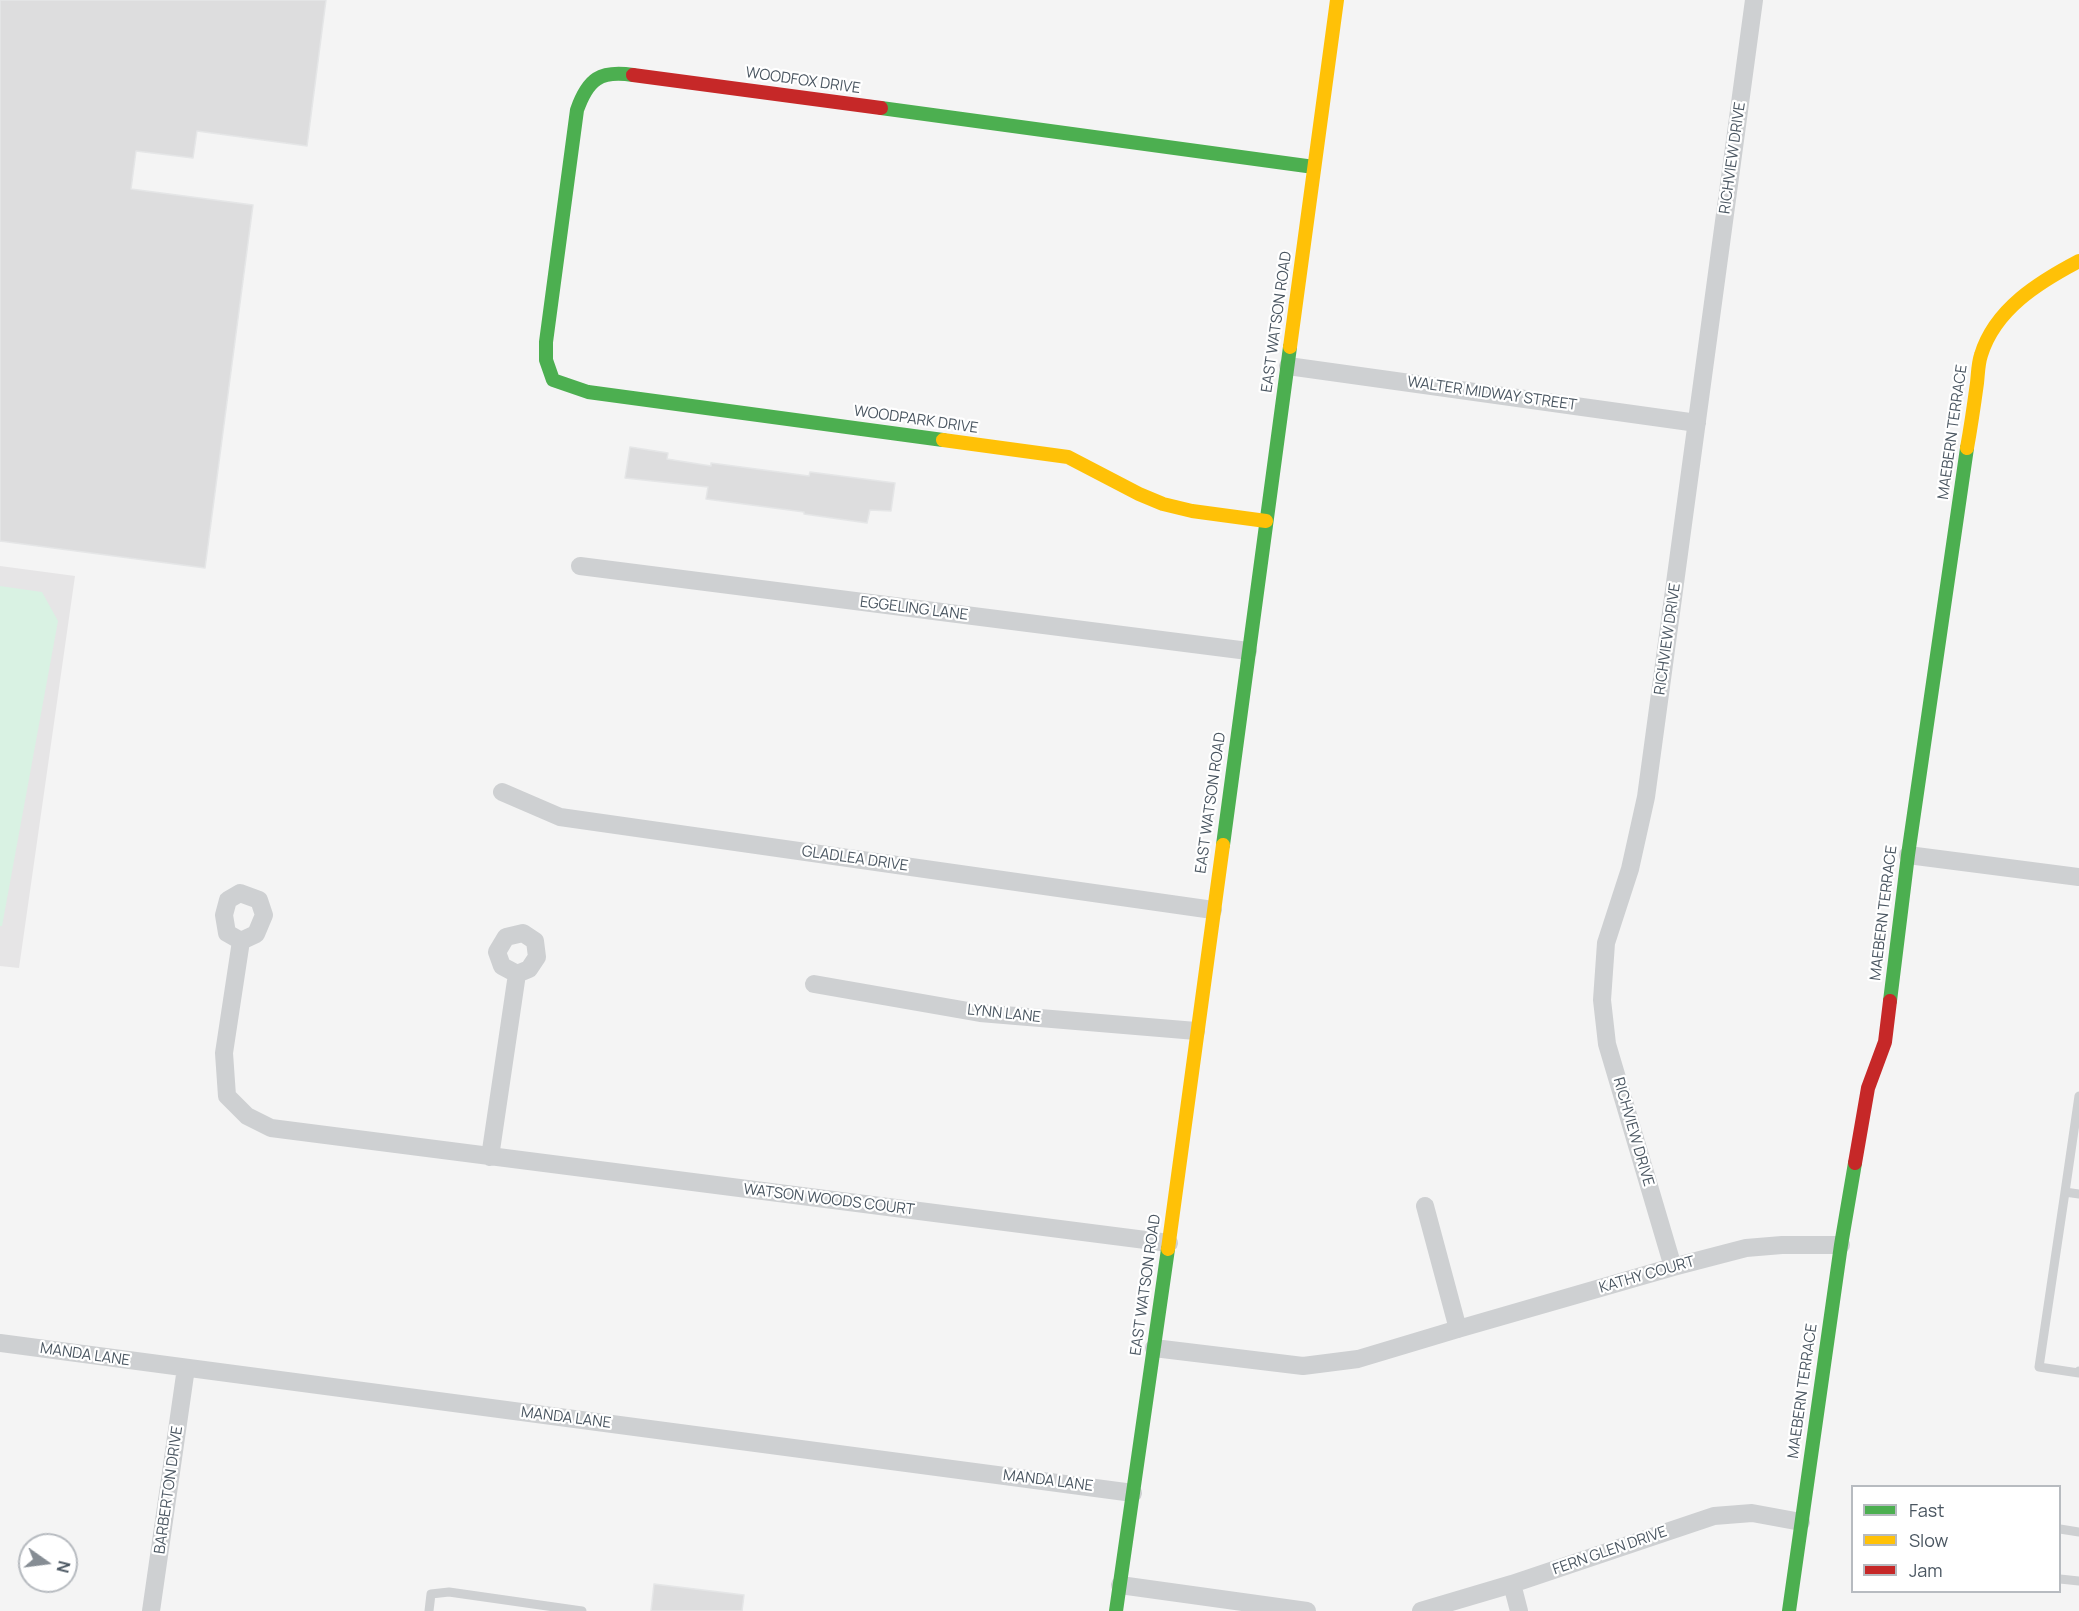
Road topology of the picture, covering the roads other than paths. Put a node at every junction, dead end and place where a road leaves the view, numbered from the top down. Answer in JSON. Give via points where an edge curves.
{"nodes":[{"id":1,"x":1337,"y":0,"type":"edge"},
{"id":2,"x":1754,"y":0,"type":"edge"},
{"id":3,"x":1314,"y":167,"type":"junction"},
{"id":4,"x":2079,"y":261,"type":"edge"},
{"id":5,"x":1288,"y":366,"type":"junction"},
{"id":6,"x":553,"y":380,"type":"joint"},
{"id":7,"x":1697,"y":423,"type":"junction"},
{"id":8,"x":1266,"y":521,"type":"junction"},
{"id":9,"x":580,"y":566,"type":"dead end"},
{"id":10,"x":1248,"y":651,"type":"junction"},
{"id":11,"x":502,"y":792,"type":"dead end"},
{"id":12,"x":1908,"y":855,"type":"junction"},
{"id":13,"x":2079,"y":877,"type":"edge"},
{"id":14,"x":1213,"y":910,"type":"junction"},
{"id":15,"x":241,"y":941,"type":"dead end"},
{"id":16,"x":517,"y":974,"type":"dead end"},
{"id":17,"x":814,"y":984,"type":"dead end"},
{"id":18,"x":1196,"y":1031,"type":"junction"},
{"id":19,"x":2079,"y":1096,"type":"edge"},
{"id":20,"x":2075,"y":1146,"type":"edge"},
{"id":21,"x":490,"y":1157,"type":"junction"},
{"id":22,"x":2065,"y":1192,"type":"junction"},
{"id":23,"x":2079,"y":1194,"type":"edge"},
{"id":24,"x":1425,"y":1206,"type":"dead end"},
{"id":25,"x":1169,"y":1243,"type":"junction"},
{"id":26,"x":1841,"y":1245,"type":"junction"},
{"id":27,"x":1673,"y":1267,"type":"junction"},
{"id":28,"x":1458,"y":1329,"type":"junction"},
{"id":29,"x":0,"y":1343,"type":"edge"},
{"id":30,"x":1154,"y":1348,"type":"junction"},
{"id":31,"x":186,"y":1368,"type":"junction"},
{"id":32,"x":2079,"y":1372,"type":"edge"},
{"id":33,"x":1133,"y":1492,"type":"junction"},
{"id":34,"x":1801,"y":1522,"type":"junction"},
{"id":35,"x":2061,"y":1529,"type":"edge"},
{"id":36,"x":2079,"y":1532,"type":"edge"},
{"id":37,"x":2061,"y":1579,"type":"edge"},
{"id":38,"x":2079,"y":1581,"type":"edge"},
{"id":39,"x":1512,"y":1584,"type":"junction"},
{"id":40,"x":1120,"y":1585,"type":"junction"},
{"id":41,"x":152,"y":1611,"type":"edge"},
{"id":42,"x":429,"y":1611,"type":"edge"},
{"id":43,"x":582,"y":1611,"type":"edge"},
{"id":44,"x":1116,"y":1611,"type":"edge"},
{"id":45,"x":1307,"y":1611,"type":"edge"},
{"id":46,"x":1421,"y":1611,"type":"edge"},
{"id":47,"x":1519,"y":1611,"type":"edge"},
{"id":48,"x":1789,"y":1611,"type":"edge"}],
"edges":[{"from":1,"to":3,"type":"street","name":"EAST WATSON ROAD"},
{"from":2,"to":7,"type":"street","name":"RICHVIEW DRIVE"},
{"from":3,"to":5,"type":"street","name":"EAST WATSON ROAD"},
{"from":3,"to":6,"type":"street","name":"WOODFOX DRIVE","via":[[614,72],[603,75],[582,94],[577,110],[546,342],[546,360]]},
{"from":4,"to":12,"type":"street","name":"MAEBERN TERRACE","via":[[2045,278],[2017,300],[1996,326],[1981,355]]},
{"from":5,"to":7,"type":"street","name":"WALTER MIDWAY STREET"},
{"from":5,"to":8,"type":"street","name":"EAST WATSON ROAD"},
{"from":6,"to":8,"type":"street","name":"WOODPARK DRIVE","via":[[588,392],[1068,457],[1152,501]]},
{"from":7,"to":27,"type":"street","name":"RICHVIEW DRIVE","via":[[1646,797],[1630,869],[1606,943],[1602,999],[1607,1044]]},
{"from":8,"to":10,"type":"street","name":"EAST WATSON ROAD"},
{"from":9,"to":10,"type":"street","name":"EGGELING LANE"},
{"from":10,"to":14,"type":"street","name":"EAST WATSON ROAD"},
{"from":11,"to":14,"type":"street","name":"GLADLEA DRIVE","via":[[560,817]]},
{"from":12,"to":13,"type":"street"},
{"from":12,"to":26,"type":"street","name":"MAEBERN TERRACE","via":[[1885,1042],[1868,1088]]},
{"from":14,"to":18,"type":"street","name":"EAST WATSON ROAD"},
{"from":15,"to":21,"type":"street","name":"WATSON WOODS COURT","via":[[224,1053],[226,1096],[247,1116],[271,1128]]},
{"from":16,"to":21,"type":"street"},
{"from":17,"to":18,"type":"street","name":"LYNN LANE","via":[[980,1013]]},
{"from":18,"to":25,"type":"street","name":"EAST WATSON ROAD"},
{"from":19,"to":20,"type":"lane"},
{"from":20,"to":22,"type":"lane"},
{"from":21,"to":25,"type":"street","name":"WATSON WOODS COURT"},
{"from":22,"to":23,"type":"lane"},
{"from":22,"to":32,"type":"lane","via":[[2039,1367]]},
{"from":24,"to":28,"type":"street"},
{"from":25,"to":30,"type":"street","name":"EAST WATSON ROAD"},
{"from":26,"to":27,"type":"street","name":"KATHY COURT","via":[[1746,1248]]},
{"from":26,"to":34,"type":"street","name":"MAEBERN TERRACE"},
{"from":27,"to":28,"type":"street","name":"KATHY COURT"},
{"from":28,"to":30,"type":"street","name":"KATHY COURT","via":[[1359,1359],[1303,1366]]},
{"from":29,"to":31,"type":"street","name":"MANDA LANE"},
{"from":30,"to":33,"type":"street","name":"EAST WATSON ROAD"},
{"from":31,"to":33,"type":"street","name":"MANDA LANE"},
{"from":31,"to":41,"type":"street","name":"BARBERTON DRIVE"},
{"from":33,"to":40,"type":"street","name":"EAST WATSON ROAD"},
{"from":34,"to":39,"type":"street","name":"FERN GLEN DRIVE","via":[[1752,1513],[1714,1516]]},
{"from":34,"to":48,"type":"street","name":"MAEBERN TERRACE"},
{"from":35,"to":36,"type":"lane"},
{"from":37,"to":38,"type":"lane"},
{"from":39,"to":46,"type":"street","name":"FERN GLEN DRIVE"},
{"from":39,"to":47,"type":"street"},
{"from":40,"to":44,"type":"street","name":"EAST WATSON ROAD"},
{"from":40,"to":45,"type":"street"},
{"from":42,"to":43,"type":"lane","via":[[432,1594],[449,1592]]}]}
